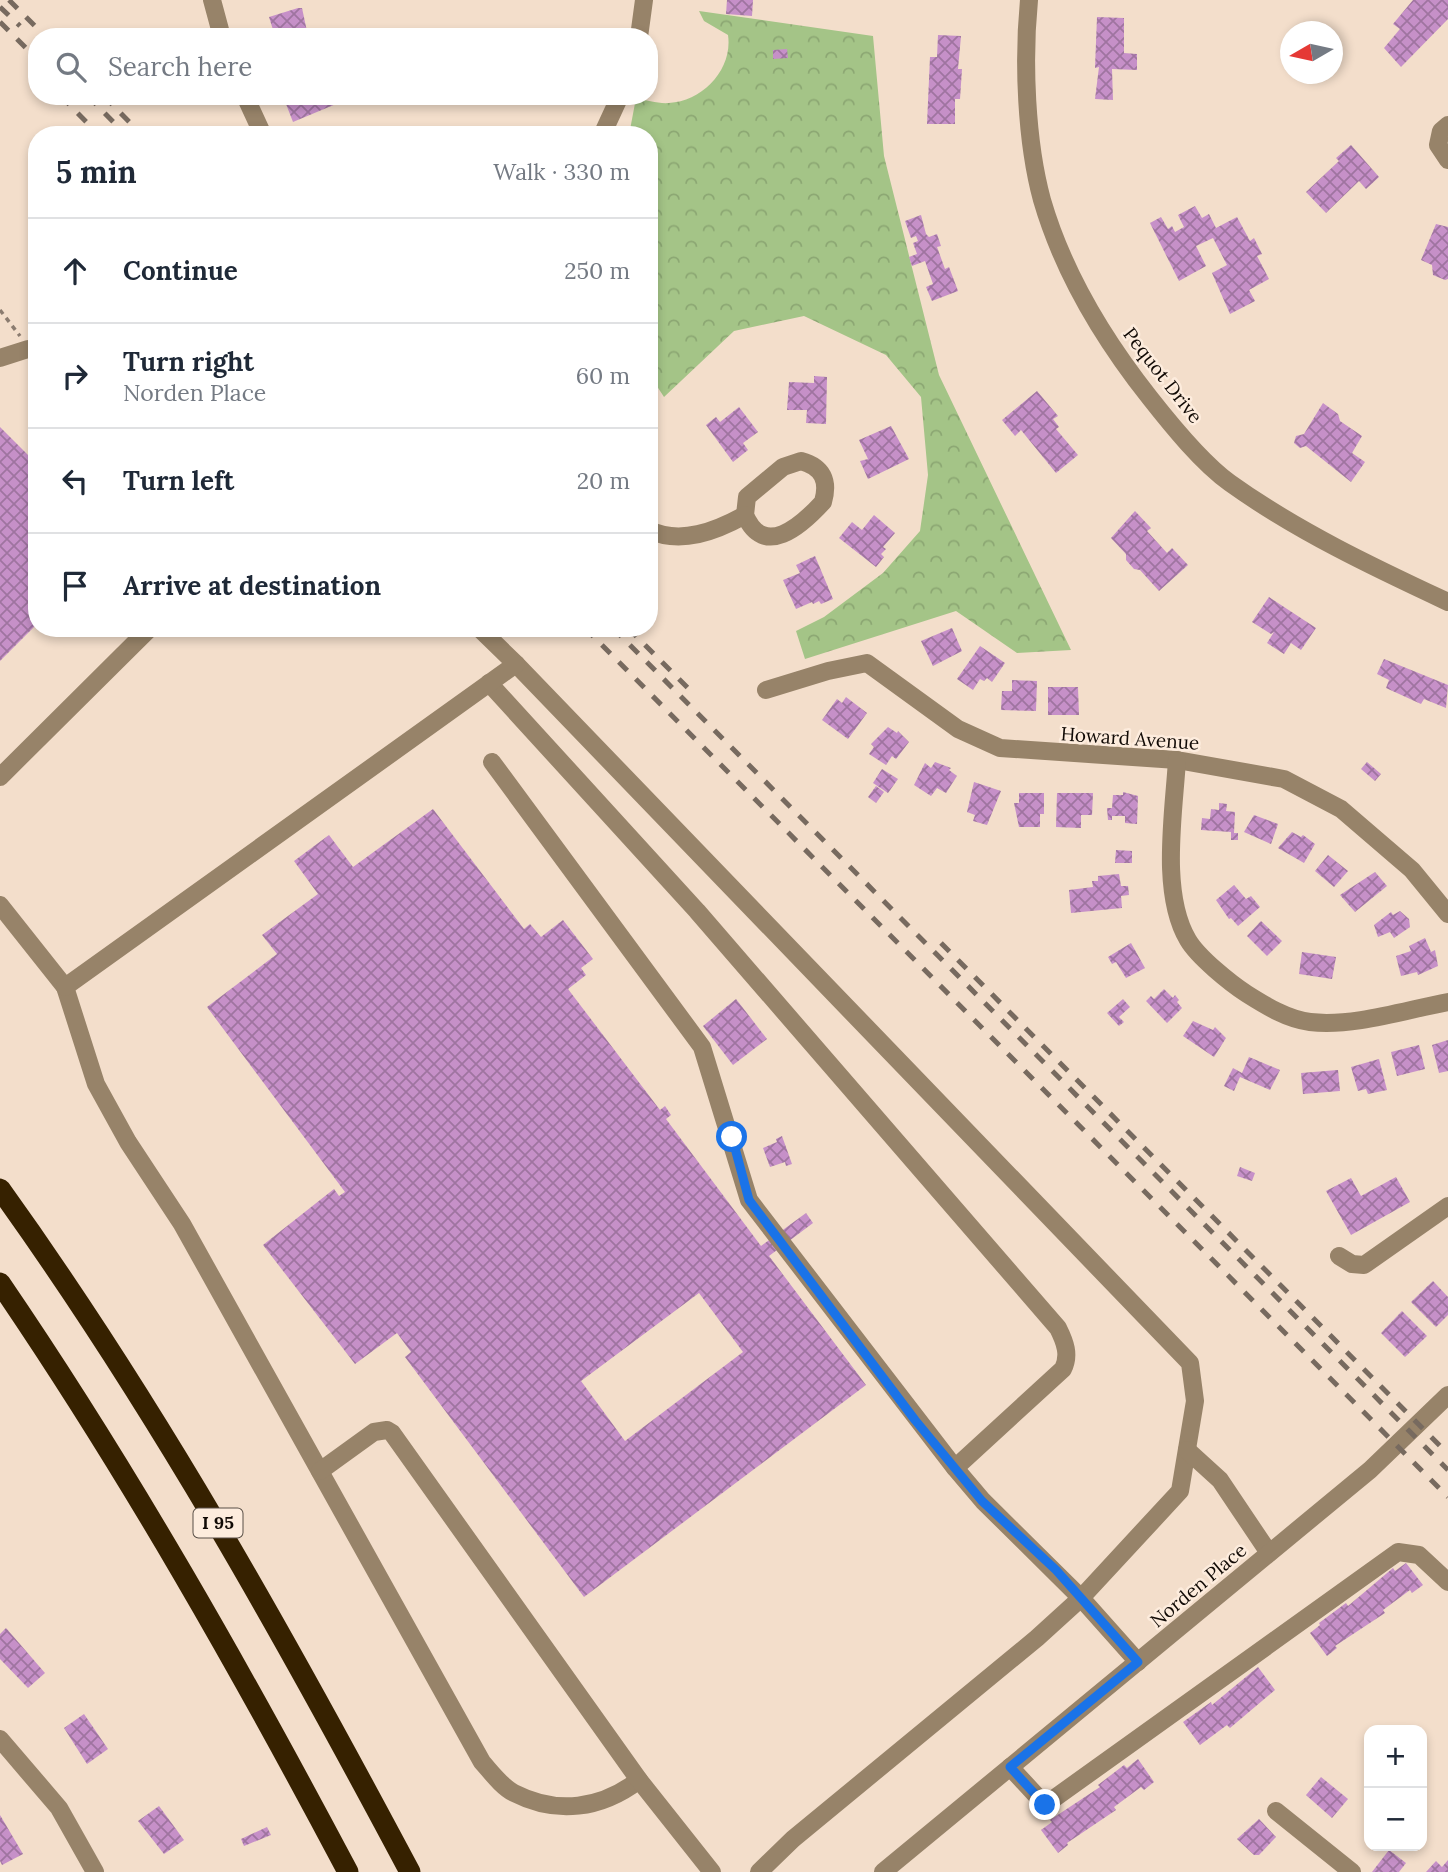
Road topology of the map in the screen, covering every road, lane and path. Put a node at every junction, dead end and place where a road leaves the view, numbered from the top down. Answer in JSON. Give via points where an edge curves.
{"nodes":[{"id":1,"x":212,"y":0,"type":"edge"},
{"id":2,"x":645,"y":0,"type":"edge"},
{"id":3,"x":1029,"y":0,"type":"edge"},
{"id":4,"x":220,"y":28,"type":"edge"},
{"id":5,"x":640,"y":28,"type":"edge"},
{"id":6,"x":249,"y":105,"type":"edge"},
{"id":7,"x":616,"y":105,"type":"edge"},
{"id":8,"x":1448,"y":125,"type":"edge"},
{"id":9,"x":259,"y":126,"type":"edge"},
{"id":10,"x":606,"y":126,"type":"edge"},
{"id":11,"x":1448,"y":160,"type":"edge"},
{"id":12,"x":0,"y":310,"type":"edge"},
{"id":13,"x":28,"y":344,"type":"edge"},
{"id":14,"x":28,"y":351,"type":"edge"},
{"id":15,"x":0,"y":358,"type":"edge"},
{"id":16,"x":745,"y":515,"type":"junction"},
{"id":17,"x":658,"y":533,"type":"edge"},
{"id":18,"x":1448,"y":602,"type":"edge"},
{"id":19,"x":141,"y":637,"type":"edge"},
{"id":20,"x":488,"y":637,"type":"edge"},
{"id":21,"x":516,"y":664,"type":"junction"},
{"id":22,"x":489,"y":683,"type":"junction"},
{"id":23,"x":766,"y":690,"type":"dead end"},
{"id":24,"x":1177,"y":760,"type":"junction"},
{"id":25,"x":492,"y":762,"type":"dead end"},
{"id":26,"x":0,"y":777,"type":"edge"},
{"id":27,"x":0,"y":905,"type":"edge"},
{"id":28,"x":1448,"y":914,"type":"edge"},
{"id":29,"x":65,"y":987,"type":"junction"},
{"id":30,"x":1448,"y":1002,"type":"edge"},
{"id":31,"x":0,"y":1189,"type":"edge"},
{"id":32,"x":1448,"y":1206,"type":"edge"},
{"id":33,"x":1339,"y":1256,"type":"dead end"},
{"id":34,"x":0,"y":1283,"type":"edge"},
{"id":35,"x":1448,"y":1395,"type":"edge"},
{"id":36,"x":1187,"y":1450,"type":"junction"},
{"id":37,"x":955,"y":1468,"type":"junction"},
{"id":38,"x":320,"y":1471,"type":"junction"},
{"id":39,"x":1269,"y":1553,"type":"junction"},
{"id":40,"x":1448,"y":1582,"type":"edge"},
{"id":41,"x":1081,"y":1598,"type":"junction"},
{"id":42,"x":1138,"y":1662,"type":"junction"},
{"id":43,"x":0,"y":1740,"type":"edge"},
{"id":44,"x":1010,"y":1767,"type":"junction"},
{"id":45,"x":639,"y":1780,"type":"junction"},
{"id":46,"x":1276,"y":1811,"type":"dead end"},
{"id":47,"x":95,"y":1872,"type":"edge"},
{"id":48,"x":348,"y":1872,"type":"edge"},
{"id":49,"x":410,"y":1872,"type":"edge"},
{"id":50,"x":712,"y":1872,"type":"edge"},
{"id":51,"x":759,"y":1872,"type":"edge"},
{"id":52,"x":883,"y":1872,"type":"edge"},
{"id":53,"x":1352,"y":1872,"type":"edge"}],
"edges":[{"from":1,"to":4,"type":"street"},
{"from":2,"to":5,"type":"street"},
{"from":3,"to":18,"type":"street","name":"Pequot Drive","via":[[1025,58],[1042,200],[1079,290],[1121,361],[1168,421],[1227,481],[1297,527]]},
{"from":6,"to":9,"type":"street"},
{"from":7,"to":10,"type":"street"},
{"from":8,"to":11,"type":"street","via":[[1438,138],[1440,151]]},
{"from":12,"to":13,"type":"path"},
{"from":14,"to":15,"type":"street"},
{"from":16,"to":16,"type":"street","via":[[756,532],[778,537],[823,502],[825,481],[813,464],[791,463],[751,492]]},
{"from":16,"to":17,"type":"street","via":[[698,536]]},
{"from":19,"to":26,"type":"street"},
{"from":20,"to":21,"type":"street"},
{"from":21,"to":22,"type":"street"},
{"from":21,"to":36,"type":"street","via":[[1190,1363],[1195,1401]]},
{"from":22,"to":29,"type":"street"},
{"from":22,"to":37,"type":"street","via":[[706,922],[1058,1328],[1066,1350],[1063,1369]]},
{"from":23,"to":24,"type":"street","name":"Howard Avenue","via":[[867,663],[958,729],[1000,748]]},
{"from":24,"to":28,"type":"street","name":"Howard Avenue","via":[[1284,779],[1341,809],[1412,870]]},
{"from":24,"to":30,"type":"street","via":[[1171,869],[1176,908],[1188,941],[1233,985],[1277,1012],[1310,1022],[1349,1020]]},
{"from":25,"to":37,"type":"street","via":[[702,1047],[749,1200]]},
{"from":27,"to":29,"type":"street"},
{"from":29,"to":38,"type":"street","via":[[96,1084],[182,1224]]},
{"from":31,"to":49,"type":"highway","number":"I 95","via":[[127,1374],[202,1496],[300,1665]]},
{"from":32,"to":33,"type":"street","via":[[1364,1265]]},
{"from":34,"to":48,"type":"highway","number":"I 95","via":[[156,1524]]},
{"from":35,"to":39,"type":"street","name":"Norden Place","via":[[1370,1470]]},
{"from":36,"to":39,"type":"street","via":[[1220,1480]]},
{"from":36,"to":41,"type":"street","via":[[1180,1491]]},
{"from":37,"to":41,"type":"street","via":[[982,1501]]},
{"from":38,"to":45,"type":"street","via":[[471,1745],[512,1792],[574,1808],[614,1796]]},
{"from":38,"to":45,"type":"street","via":[[374,1432],[392,1433]]},
{"from":39,"to":42,"type":"street","name":"Norden Place"},
{"from":40,"to":44,"type":"street","via":[[1419,1555],[1398,1552],[1045,1805]]},
{"from":41,"to":42,"type":"street"},
{"from":41,"to":51,"type":"street"},
{"from":42,"to":44,"type":"street","name":"Norden Place"},
{"from":43,"to":47,"type":"street","via":[[59,1808]]},
{"from":44,"to":52,"type":"street","name":"Norden Place"},
{"from":45,"to":50,"type":"street"},
{"from":46,"to":53,"type":"street"}]}
